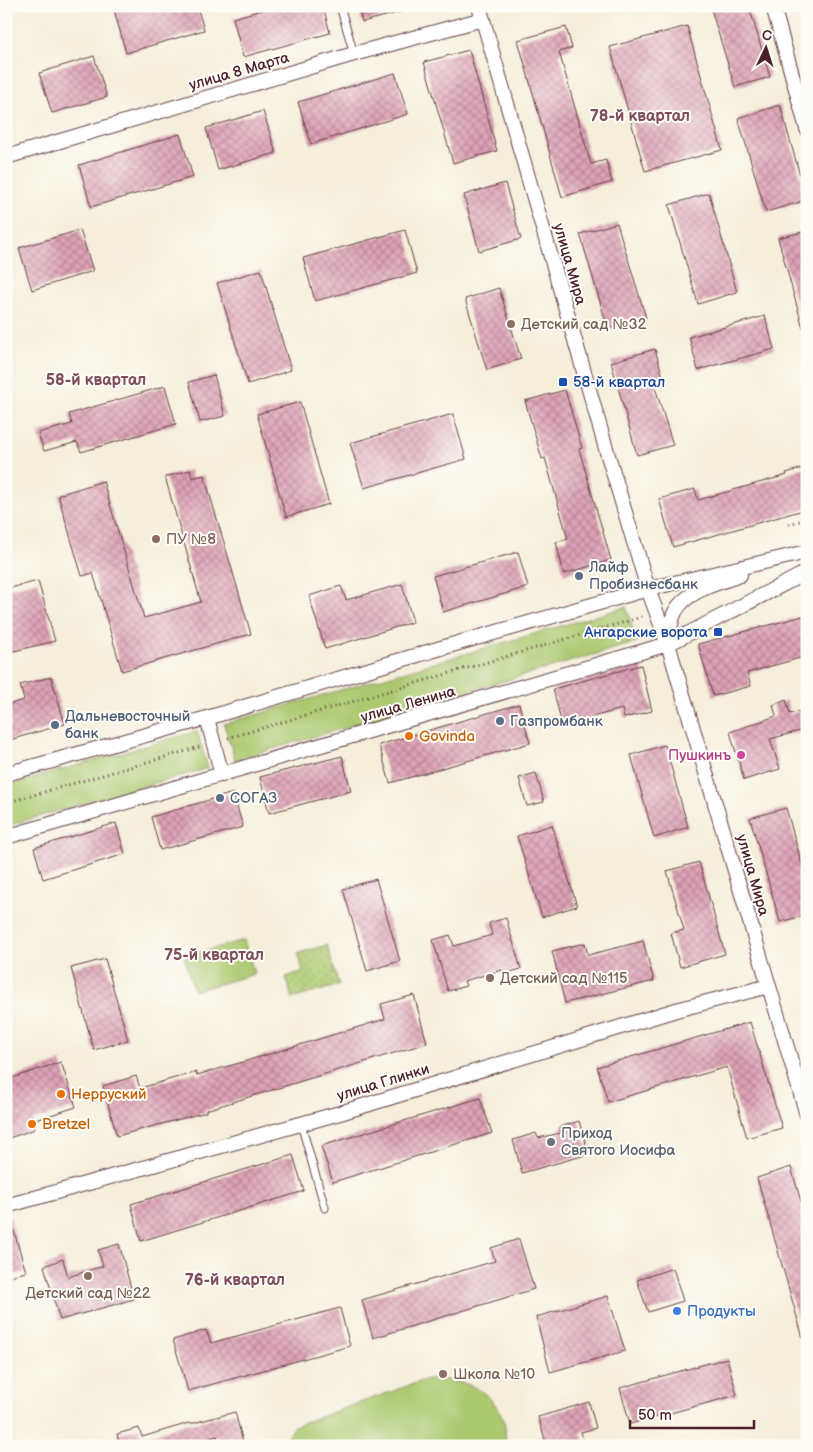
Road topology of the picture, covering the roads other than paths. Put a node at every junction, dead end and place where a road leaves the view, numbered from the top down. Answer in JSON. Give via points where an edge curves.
{"nodes":[{"id":1,"x":340,"y":6,"type":"edge"},
{"id":2,"x":772,"y":6,"type":"edge"},
{"id":3,"x":481,"y":13,"type":"edge"},
{"id":4,"x":354,"y":54,"type":"junction"},
{"id":5,"x":807,"y":129,"type":"edge"},
{"id":6,"x":6,"y":157,"type":"edge"},
{"id":7,"x":807,"y":552,"type":"edge"},
{"id":8,"x":785,"y":558,"type":"junction"},
{"id":9,"x":807,"y":572,"type":"edge"},
{"id":10,"x":648,"y":589,"type":"junction"},
{"id":11,"x":668,"y":644,"type":"junction"},
{"id":12,"x":207,"y":718,"type":"junction"},
{"id":13,"x":6,"y":774,"type":"edge"},
{"id":14,"x":222,"y":775,"type":"junction"},
{"id":15,"x":6,"y":837,"type":"edge"},
{"id":16,"x":769,"y":986,"type":"junction"},
{"id":17,"x":807,"y":1115,"type":"edge"},
{"id":18,"x":301,"y":1124,"type":"junction"},
{"id":19,"x":6,"y":1206,"type":"edge"},
{"id":20,"x":325,"y":1208,"type":"dead end"}],
"edges":[{"from":1,"to":4,"type":"lane"},
{"from":2,"to":5,"type":"street"},
{"from":3,"to":4,"type":"street","name":"улица 8 Марта"},
{"from":3,"to":10,"type":"street","name":"улица Мира"},
{"from":4,"to":6,"type":"street","name":"улица 8 Марта"},
{"from":7,"to":8,"type":"street"},
{"from":8,"to":10,"type":"street"},
{"from":8,"to":11,"type":"street","name":"улица Мира","via":[[698,591],[684,601],[674,613]]},
{"from":9,"to":11,"type":"street","name":"улица Ленина"},
{"from":10,"to":11,"type":"street","name":"улица Мира"},
{"from":10,"to":12,"type":"street"},
{"from":11,"to":14,"type":"street","name":"улица Ленина"},
{"from":11,"to":16,"type":"street","name":"улица Мира"},
{"from":12,"to":13,"type":"street"},
{"from":12,"to":14,"type":"street"},
{"from":14,"to":15,"type":"street","name":"улица Ленина"},
{"from":16,"to":17,"type":"street","name":"улица Мира"},
{"from":16,"to":18,"type":"street","name":"улица Глинки","via":[[667,1013]]},
{"from":18,"to":19,"type":"street","name":"улица Глинки"},
{"from":18,"to":20,"type":"lane"}]}
